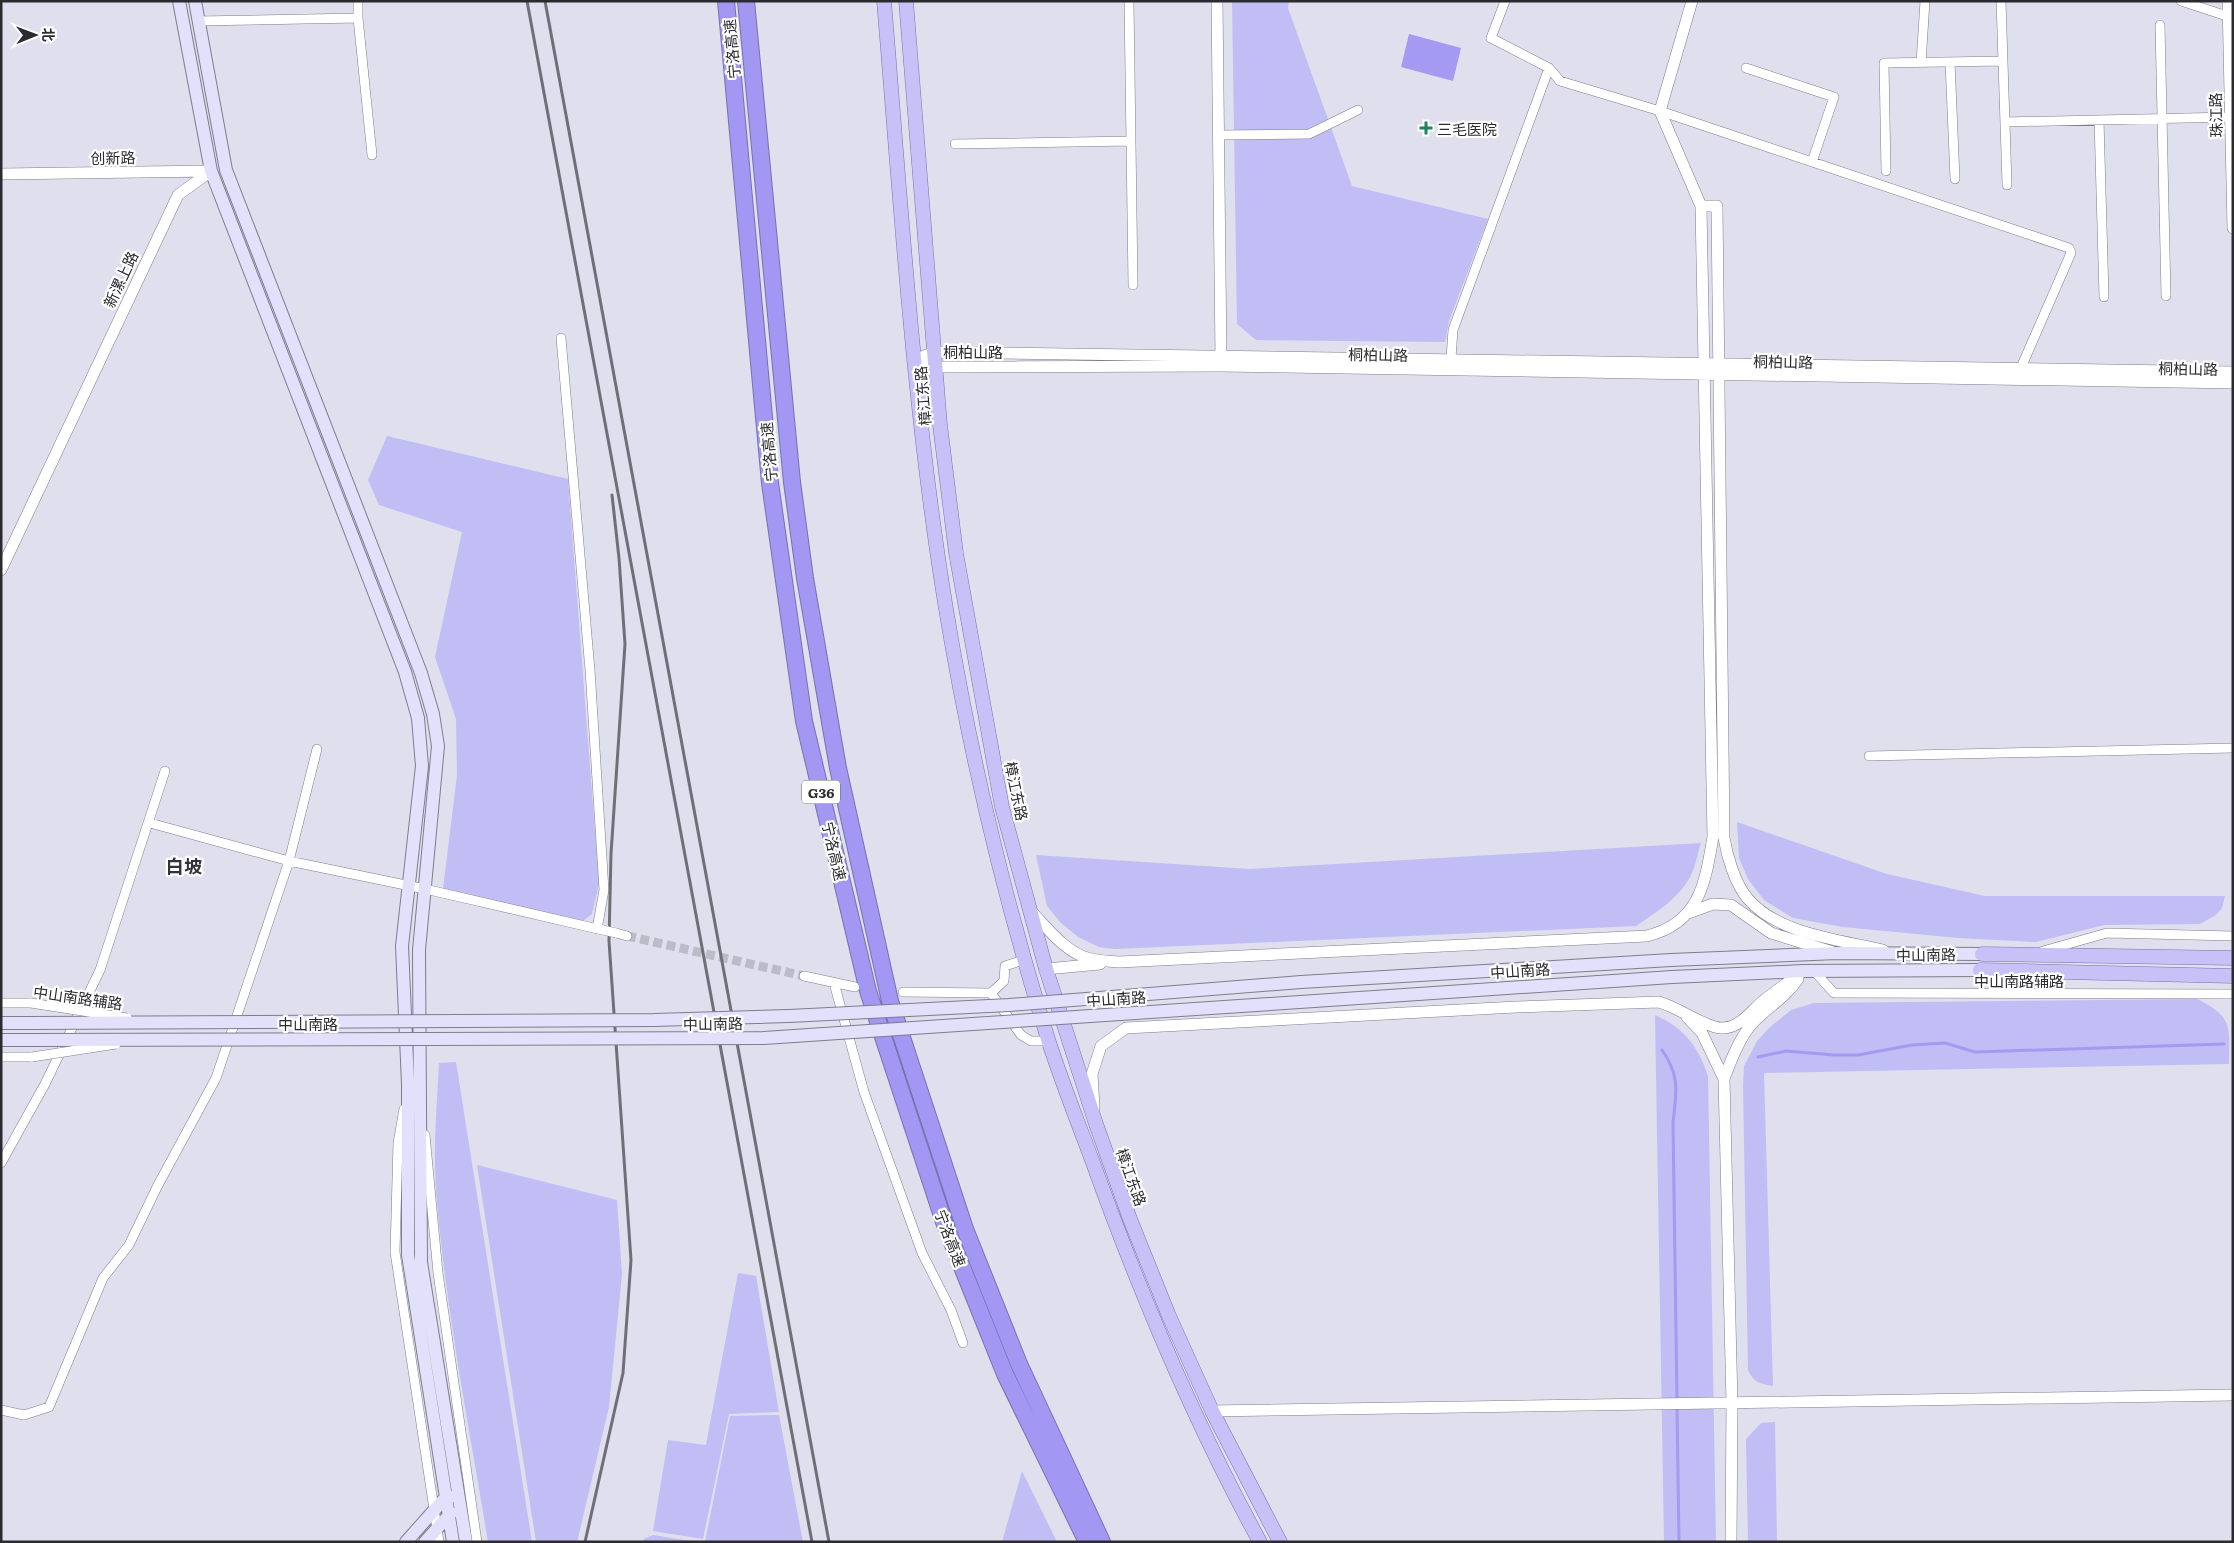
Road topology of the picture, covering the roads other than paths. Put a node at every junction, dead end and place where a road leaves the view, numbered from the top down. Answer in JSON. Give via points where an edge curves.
{"nodes":[{"id":1,"x":180,"y":1,"type":"edge"},
{"id":2,"x":195,"y":1,"type":"edge"},
{"id":3,"x":358,"y":1,"type":"edge"},
{"id":4,"x":726,"y":1,"type":"edge"},
{"id":5,"x":746,"y":1,"type":"edge"},
{"id":6,"x":884,"y":1,"type":"edge"},
{"id":7,"x":906,"y":1,"type":"edge"},
{"id":8,"x":1129,"y":1,"type":"edge"},
{"id":9,"x":1217,"y":1,"type":"edge"},
{"id":10,"x":1505,"y":1,"type":"edge"},
{"id":11,"x":1692,"y":1,"type":"edge"},
{"id":12,"x":1925,"y":1,"type":"edge"},
{"id":13,"x":2002,"y":1,"type":"edge"},
{"id":14,"x":2181,"y":1,"type":"edge"},
{"id":15,"x":2228,"y":1,"type":"edge"},
{"id":16,"x":358,"y":18,"type":"junction"},
{"id":17,"x":2230,"y":18,"type":"edge"},
{"id":18,"x":198,"y":20,"type":"junction"},
{"id":19,"x":2160,"y":25,"type":"dead end"},
{"id":20,"x":2003,"y":61,"type":"junction"},
{"id":21,"x":1950,"y":62,"type":"junction"},
{"id":22,"x":1921,"y":63,"type":"junction"},
{"id":23,"x":1550,"y":68,"type":"junction"},
{"id":24,"x":1746,"y":68,"type":"dead end"},
{"id":25,"x":1358,"y":110,"type":"dead end"},
{"id":26,"x":1660,"y":111,"type":"junction"},
{"id":27,"x":2162,"y":118,"type":"junction"},
{"id":28,"x":2099,"y":120,"type":"junction"},
{"id":29,"x":2005,"y":122,"type":"junction"},
{"id":30,"x":2231,"y":124,"type":"edge"},
{"id":31,"x":1218,"y":135,"type":"junction"},
{"id":32,"x":1131,"y":142,"type":"junction"},
{"id":33,"x":955,"y":144,"type":"dead end"},
{"id":34,"x":372,"y":155,"type":"dead end"},
{"id":35,"x":1812,"y":162,"type":"junction"},
{"id":36,"x":226,"y":170,"type":"junction"},
{"id":37,"x":211,"y":171,"type":"junction"},
{"id":38,"x":1886,"y":171,"type":"dead end"},
{"id":39,"x":1,"y":174,"type":"edge"},
{"id":40,"x":1955,"y":180,"type":"dead end"},
{"id":41,"x":2007,"y":185,"type":"dead end"},
{"id":42,"x":1701,"y":206,"type":"junction"},
{"id":43,"x":2233,"y":228,"type":"edge"},
{"id":44,"x":1133,"y":285,"type":"dead end"},
{"id":45,"x":2166,"y":296,"type":"dead end"},
{"id":46,"x":2104,"y":297,"type":"dead end"},
{"id":47,"x":561,"y":338,"type":"dead end"},
{"id":48,"x":934,"y":352,"type":"junction"},
{"id":49,"x":1451,"y":358,"type":"junction"},
{"id":50,"x":914,"y":360,"type":"junction"},
{"id":51,"x":1221,"y":360,"type":"junction"},
{"id":52,"x":1705,"y":363,"type":"junction"},
{"id":53,"x":936,"y":366,"type":"junction"},
{"id":54,"x":1719,"y":369,"type":"junction"},
{"id":55,"x":2020,"y":370,"type":"junction"},
{"id":56,"x":2233,"y":372,"type":"edge"},
{"id":57,"x":1705,"y":375,"type":"junction"},
{"id":58,"x":2233,"y":383,"type":"edge"},
{"id":59,"x":1,"y":570,"type":"edge"},
{"id":60,"x":2233,"y":748,"type":"edge"},
{"id":61,"x":317,"y":749,"type":"dead end"},
{"id":62,"x":1869,"y":756,"type":"dead end"},
{"id":63,"x":166,"y":771,"type":"dead end"},
{"id":64,"x":150,"y":823,"type":"junction"},
{"id":65,"x":289,"y":861,"type":"junction"},
{"id":66,"x":410,"y":885,"type":"junction"},
{"id":67,"x":425,"y":889,"type":"junction"},
{"id":68,"x":1032,"y":912,"type":"junction"},
{"id":69,"x":1686,"y":914,"type":"junction"},
{"id":70,"x":600,"y":930,"type":"junction"},
{"id":71,"x":627,"y":936,"type":"tunnel mouth"},
{"id":72,"x":2233,"y":936,"type":"edge"},
{"id":73,"x":1837,"y":953,"type":"junction"},
{"id":74,"x":1900,"y":954,"type":"junction"},
{"id":75,"x":1982,"y":954,"type":"joint"},
{"id":76,"x":2031,"y":955,"type":"junction"},
{"id":77,"x":2233,"y":958,"type":"edge"},
{"id":78,"x":1026,"y":959,"type":"junction"},
{"id":79,"x":1119,"y":962,"type":"junction"},
{"id":80,"x":1046,"y":969,"type":"junction"},
{"id":81,"x":1980,"y":970,"type":"joint"},
{"id":82,"x":1808,"y":971,"type":"junction"},
{"id":83,"x":804,"y":976,"type":"tunnel mouth"},
{"id":84,"x":2233,"y":976,"type":"edge"},
{"id":85,"x":834,"y":983,"type":"junction"},
{"id":86,"x":855,"y":987,"type":"dead end"},
{"id":87,"x":903,"y":992,"type":"dead end"},
{"id":88,"x":991,"y":992,"type":"junction"},
{"id":89,"x":2233,"y":994,"type":"edge"},
{"id":90,"x":1,"y":1003,"type":"edge"},
{"id":91,"x":1680,"y":1010,"type":"junction"},
{"id":92,"x":150,"y":1022,"type":"junction"},
{"id":93,"x":1,"y":1023,"type":"edge"},
{"id":94,"x":149,"y":1039,"type":"junction"},
{"id":95,"x":1,"y":1040,"type":"edge"},
{"id":96,"x":1049,"y":1041,"type":"junction"},
{"id":97,"x":1,"y":1058,"type":"edge"},
{"id":98,"x":1724,"y":1079,"type":"junction"},
{"id":99,"x":408,"y":1084,"type":"junction"},
{"id":100,"x":1096,"y":1124,"type":"junction"},
{"id":101,"x":1,"y":1163,"type":"edge"},
{"id":102,"x":963,"y":1343,"type":"dead end"},
{"id":103,"x":2233,"y":1394,"type":"edge"},
{"id":104,"x":1732,"y":1403,"type":"junction"},
{"id":105,"x":1,"y":1410,"type":"edge"},
{"id":106,"x":1212,"y":1411,"type":"junction"},
{"id":107,"x":446,"y":1497,"type":"junction"},
{"id":108,"x":465,"y":1498,"type":"junction"},
{"id":109,"x":434,"y":1510,"type":"junction"},
{"id":110,"x":449,"y":1518,"type":"junction"},
{"id":111,"x":438,"y":1536,"type":"edge"},
{"id":112,"x":406,"y":1542,"type":"edge"},
{"id":113,"x":425,"y":1542,"type":"edge"},
{"id":114,"x":453,"y":1542,"type":"edge"},
{"id":115,"x":466,"y":1542,"type":"edge"},
{"id":116,"x":478,"y":1542,"type":"edge"},
{"id":117,"x":1087,"y":1542,"type":"edge"},
{"id":118,"x":1102,"y":1542,"type":"edge"},
{"id":119,"x":1260,"y":1542,"type":"edge"},
{"id":120,"x":1280,"y":1542,"type":"edge"},
{"id":121,"x":1731,"y":1542,"type":"edge"}],
"edges":[{"from":1,"to":37,"type":"main road"},
{"from":2,"to":18,"type":"main road"},
{"from":3,"to":16,"type":"street"},
{"from":4,"to":117,"type":"highway","name":"宁洛高速","number":"G36","via":[[770,483],[804,721],[868,990],[944,1222],[1005,1374]]},
{"from":5,"to":118,"type":"highway","name":"宁洛高速","number":"G36","via":[[804,578],[838,768],[890,1001],[965,1229],[1019,1364]]},
{"from":6,"to":50,"type":"main road","name":"樟江东路"},
{"from":7,"to":48,"type":"main road","name":"樟江东路"},
{"from":8,"to":32,"type":"street"},
{"from":9,"to":31,"type":"street"},
{"from":10,"to":23,"type":"street","via":[[1491,38]]},
{"from":11,"to":26,"type":"street"},
{"from":12,"to":22,"type":"street"},
{"from":13,"to":20,"type":"street"},
{"from":14,"to":17,"type":"street"},
{"from":15,"to":17,"type":"street","name":"珠江路"},
{"from":16,"to":18,"type":"street"},
{"from":16,"to":34,"type":"street"},
{"from":17,"to":30,"type":"street","name":"珠江路"},
{"from":18,"to":36,"type":"main road"},
{"from":19,"to":27,"type":"street"},
{"from":20,"to":21,"type":"street"},
{"from":20,"to":29,"type":"street"},
{"from":21,"to":22,"type":"street"},
{"from":21,"to":40,"type":"street"},
{"from":22,"to":38,"type":"street","via":[[1884,63]]},
{"from":23,"to":26,"type":"street","via":[[1560,82]]},
{"from":23,"to":49,"type":"street","via":[[1452,330]]},
{"from":24,"to":35,"type":"street","via":[[1834,97]]},
{"from":25,"to":31,"type":"street","via":[[1309,134]]},
{"from":26,"to":35,"type":"street"},
{"from":26,"to":42,"type":"street"},
{"from":27,"to":28,"type":"street"},
{"from":27,"to":30,"type":"street"},
{"from":27,"to":45,"type":"street"},
{"from":28,"to":29,"type":"street"},
{"from":28,"to":46,"type":"street"},
{"from":29,"to":41,"type":"street"},
{"from":30,"to":43,"type":"street","name":"珠江路"},
{"from":31,"to":51,"type":"street"},
{"from":32,"to":33,"type":"street"},
{"from":32,"to":44,"type":"street"},
{"from":35,"to":55,"type":"street","via":[[2069,248],[2072,253]]},
{"from":36,"to":37,"type":"street","name":"创新路"},
{"from":36,"to":67,"type":"main road","via":[[421,673],[433,714],[438,746]]},
{"from":37,"to":39,"type":"street","name":"创新路"},
{"from":37,"to":59,"type":"street","name":"新漯上路","via":[[178,195]]},
{"from":37,"to":66,"type":"main road","via":[[401,663],[418,718],[422,766]]},
{"from":42,"to":52,"type":"street"},
{"from":42,"to":54,"type":"street","via":[[1717,206]]},
{"from":47,"to":70,"type":"street","via":[[590,670],[604,890]]},
{"from":48,"to":50,"type":"street","name":"桐柏山路"},
{"from":48,"to":51,"type":"street","name":"桐柏山路"},
{"from":48,"to":53,"type":"main road","name":"樟江东路"},
{"from":49,"to":51,"type":"street","name":"桐柏山路"},
{"from":49,"to":52,"type":"street","name":"桐柏山路"},
{"from":50,"to":53,"type":"street","name":"桐柏山路"},
{"from":50,"to":78,"type":"main road","name":"樟江东路","via":[[934,527],[962,696],[989,825]]},
{"from":51,"to":53,"type":"street","name":"桐柏山路"},
{"from":51,"to":57,"type":"street","name":"桐柏山路"},
{"from":52,"to":54,"type":"street","name":"桐柏山路"},
{"from":52,"to":57,"type":"street"},
{"from":53,"to":68,"type":"main road","name":"樟江东路","via":[[956,553],[975,664],[1002,808]]},
{"from":54,"to":55,"type":"street","name":"桐柏山路"},
{"from":54,"to":57,"type":"street","name":"桐柏山路"},
{"from":54,"to":58,"type":"street","name":"桐柏山路"},
{"from":54,"to":74,"type":"street","via":[[1724,838],[1728,858],[1747,898],[1777,921],[1803,932]]},
{"from":55,"to":56,"type":"street","name":"桐柏山路"},
{"from":57,"to":69,"type":"street","via":[[1713,837],[1699,899]]},
{"from":60,"to":62,"type":"street"},
{"from":61,"to":65,"type":"street"},
{"from":63,"to":64,"type":"street"},
{"from":64,"to":65,"type":"street"},
{"from":64,"to":101,"type":"street","via":[[100,970],[45,1084]]},
{"from":65,"to":66,"type":"street"},
{"from":65,"to":105,"type":"street","via":[[216,1078],[129,1245],[103,1278],[49,1407],[24,1415]]},
{"from":66,"to":67,"type":"street"},
{"from":66,"to":99,"type":"main road","via":[[402,946]]},
{"from":67,"to":70,"type":"street"},
{"from":67,"to":108,"type":"main road","via":[[419,950],[421,1262]]},
{"from":68,"to":79,"type":"street","via":[[1056,938],[1077,954]]},
{"from":68,"to":80,"type":"main road","name":"樟江东路"},
{"from":69,"to":73,"type":"street","via":[[1713,904],[1731,905],[1771,933]]},
{"from":69,"to":79,"type":"street","via":[[1658,934],[1647,936]]},
{"from":70,"to":71,"type":"street","bridge":true},
{"from":72,"to":76,"type":"street","name":"中山南路辅路","via":[[2107,933]]},
{"from":73,"to":74,"type":"main road","name":"中山南路"},
{"from":73,"to":92,"type":"main road","name":"中山南路","bridge":true,"via":[[1301,982],[1009,1005],[798,1016],[654,1020]]},
{"from":74,"to":75,"type":"main road","name":"中山南路"},
{"from":75,"to":76,"type":"main road","name":"中山南路"},
{"from":76,"to":77,"type":"main road","name":"中山南路"},
{"from":78,"to":88,"type":"street","via":[[1005,966],[1004,981]]},
{"from":78,"to":96,"type":"main road","name":"樟江东路"},
{"from":79,"to":80,"type":"street"},
{"from":80,"to":100,"type":"main road","name":"樟江东路"},
{"from":81,"to":82,"type":"main road","name":"中山南路"},
{"from":81,"to":84,"type":"main road","name":"中山南路"},
{"from":82,"to":89,"type":"street","name":"中山南路辅路","via":[[1834,993]]},
{"from":82,"to":91,"type":"street","via":[[1731,1027],[1717,1028]]},
{"from":82,"to":94,"type":"main road","name":"中山南路","bridge":true,"via":[[1672,976],[764,1038]]},
{"from":82,"to":98,"type":"street","via":[[1751,1025],[1735,1050]]},
{"from":83,"to":85,"type":"street"},
{"from":85,"to":86,"type":"street"},
{"from":85,"to":102,"type":"street","via":[[864,1092],[922,1253],[951,1310]]},
{"from":87,"to":88,"type":"street"},
{"from":88,"to":96,"type":"street","via":[[1021,1036],[1031,1041]]},
{"from":90,"to":92,"type":"street","name":"中山南路辅路","bridge":true,"via":[[31,1003]]},
{"from":91,"to":98,"type":"street","via":[[1702,1033]]},
{"from":91,"to":100,"type":"street","via":[[1659,1002],[1126,1028],[1102,1046],[1092,1074]]},
{"from":92,"to":93,"type":"main road","name":"中山南路","bridge":true},
{"from":94,"to":95,"type":"main road","name":"中山南路","bridge":true},
{"from":94,"to":97,"type":"street","bridge":true,"via":[[32,1057]]},
{"from":96,"to":119,"type":"main road","name":"樟江东路","via":[[1127,1258],[1198,1421]]},
{"from":98,"to":104,"type":"street"},
{"from":99,"to":107,"type":"main road","via":[[408,1255]]},
{"from":99,"to":109,"type":"street","via":[[398,1143],[395,1252]]},
{"from":100,"to":106,"type":"main road","name":"樟江东路","via":[[1169,1316]]},
{"from":103,"to":104,"type":"street"},
{"from":104,"to":106,"type":"street"},
{"from":104,"to":121,"type":"street"},
{"from":106,"to":120,"type":"main road","name":"樟江东路"},
{"from":107,"to":108,"type":"main road"},
{"from":107,"to":109,"type":"main road"},
{"from":107,"to":110,"type":"main road"},
{"from":108,"to":110,"type":"main road"},
{"from":108,"to":115,"type":"main road"},
{"from":108,"to":116,"type":"street"},
{"from":109,"to":111,"type":"street"},
{"from":109,"to":112,"type":"main road"},
{"from":110,"to":111,"type":"main road"},
{"from":110,"to":114,"type":"main road"},
{"from":111,"to":113,"type":"main road"}]}
